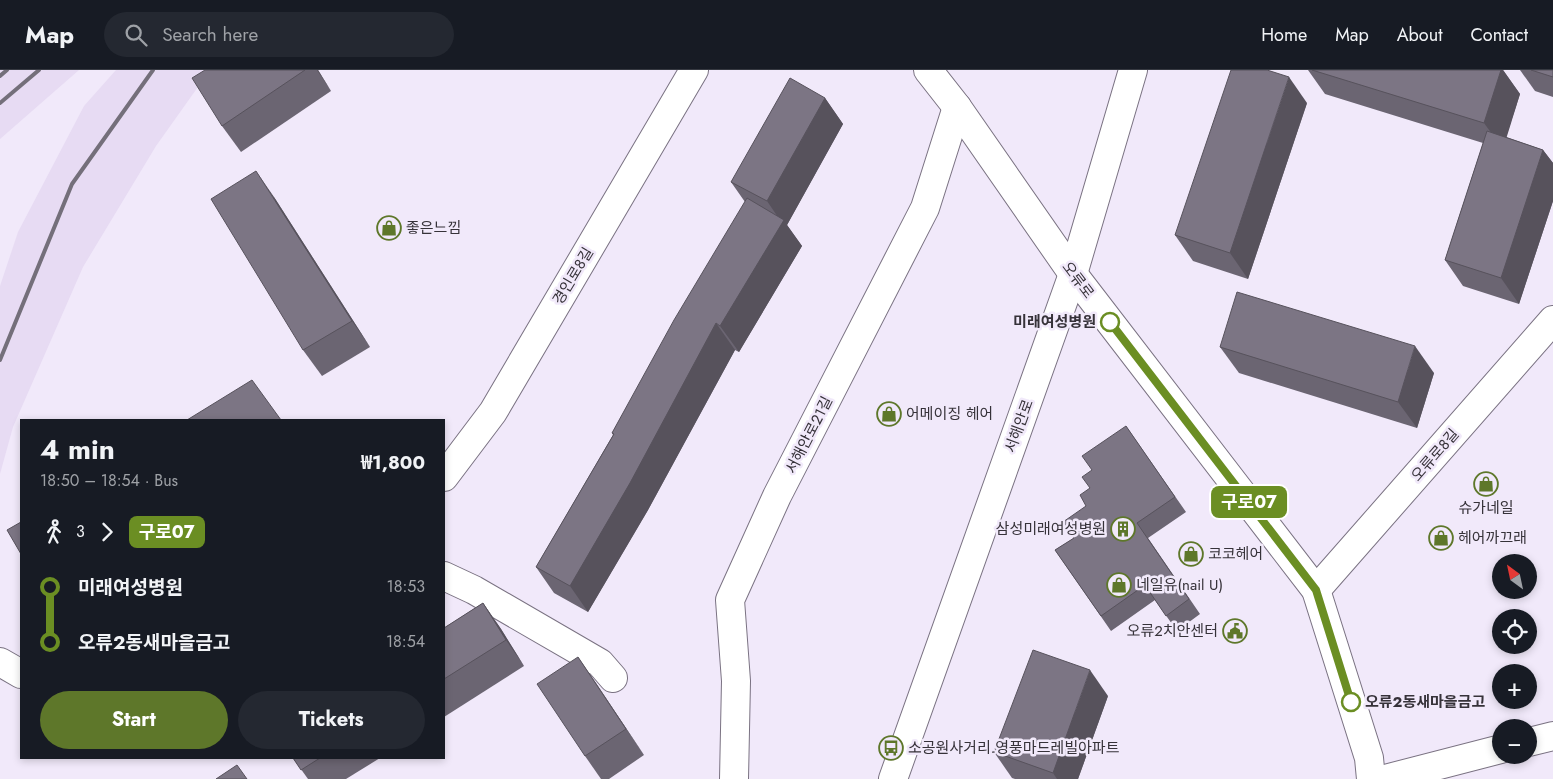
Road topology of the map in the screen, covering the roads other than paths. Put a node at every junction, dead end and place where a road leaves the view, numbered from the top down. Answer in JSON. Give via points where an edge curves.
{"nodes":[{"id":1,"x":694,"y":70,"type":"edge"},
{"id":2,"x":928,"y":70,"type":"edge"},
{"id":3,"x":1133,"y":70,"type":"edge"},
{"id":4,"x":957,"y":106,"type":"junction"},
{"id":5,"x":1073,"y":274,"type":"junction"},
{"id":6,"x":1553,"y":320,"type":"edge"},
{"id":7,"x":445,"y":476,"type":"edge"},
{"id":8,"x":445,"y":576,"type":"edge"},
{"id":9,"x":1316,"y":590,"type":"junction"},
{"id":10,"x":0,"y":662,"type":"edge"},
{"id":11,"x":20,"y":673,"type":"edge"},
{"id":12,"x":613,"y":678,"type":"dead end"},
{"id":13,"x":1553,"y":736,"type":"edge"},
{"id":14,"x":1537,"y":740,"type":"edge"},
{"id":15,"x":1492,"y":751,"type":"edge"},
{"id":16,"x":734,"y":779,"type":"edge"},
{"id":17,"x":893,"y":779,"type":"edge"},
{"id":18,"x":1371,"y":779,"type":"edge"},
{"id":19,"x":1386,"y":779,"type":"edge"}],
"edges":[{"from":1,"to":7,"type":"street","name":"경인로8길","via":[[493,412]]},
{"from":2,"to":4,"type":"street","name":"오류로"},
{"from":3,"to":5,"type":"street","name":"서해안로"},
{"from":4,"to":5,"type":"street","name":"오류로"},
{"from":4,"to":16,"type":"street","name":"서해안로21길","via":[[925,208],[777,496],[730,600],[736,681]]},
{"from":5,"to":9,"type":"street","name":"오류로"},
{"from":5,"to":17,"type":"street","name":"서해안로"},
{"from":6,"to":9,"type":"street","name":"오류로8길"},
{"from":8,"to":12,"type":"street","via":[[600,662]]},
{"from":9,"to":18,"type":"street","name":"오류로","via":[[1369,758]]},
{"from":10,"to":11,"type":"street"},
{"from":13,"to":14,"type":"street"},
{"from":15,"to":19,"type":"street"}]}
